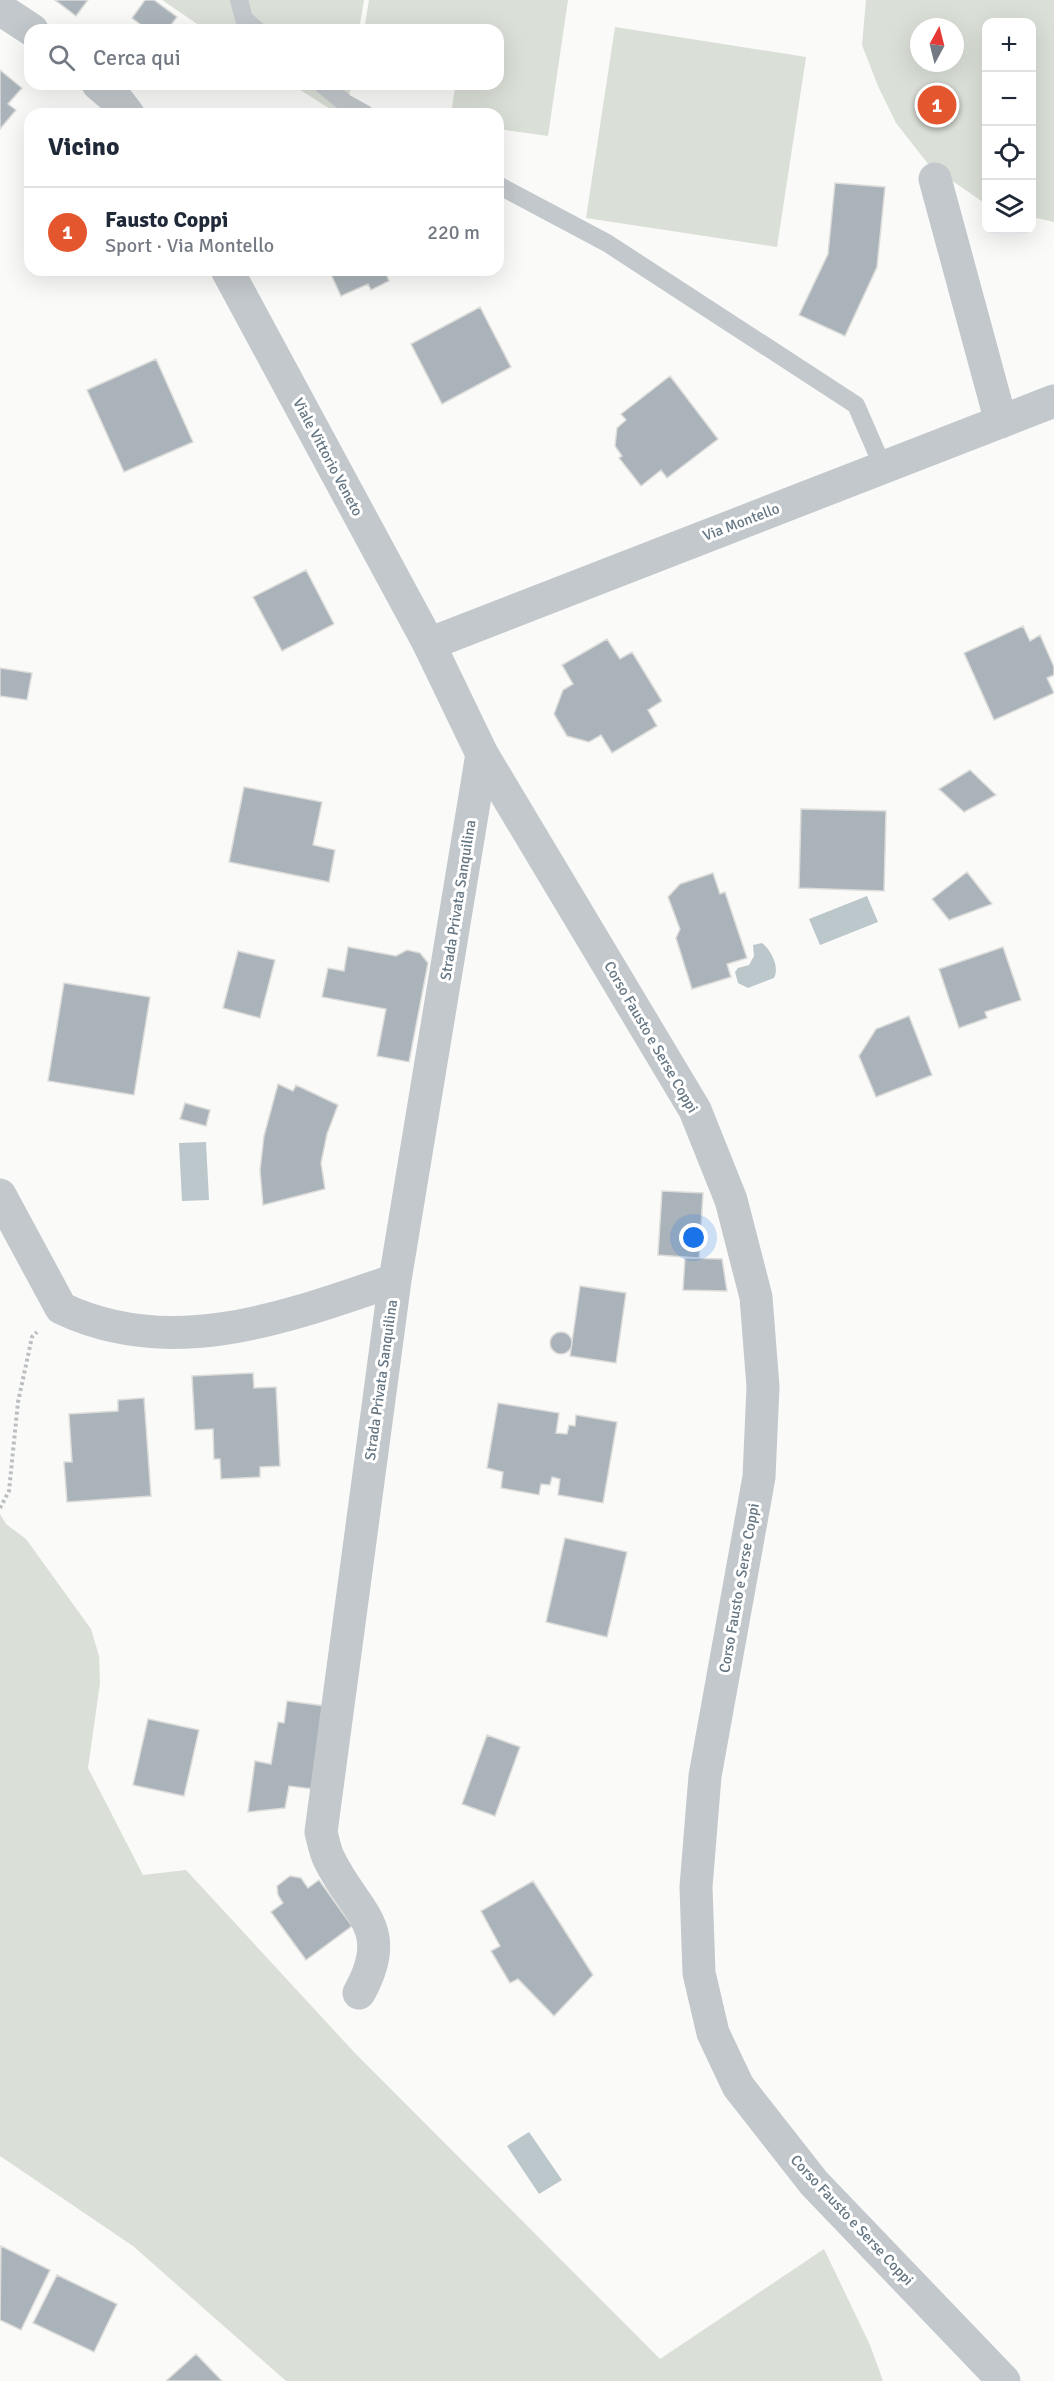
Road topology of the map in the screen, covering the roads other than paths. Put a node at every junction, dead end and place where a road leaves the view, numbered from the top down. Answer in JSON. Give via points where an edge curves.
{"nodes":[{"id":1,"x":239,"y":0,"type":"edge"},
{"id":2,"x":0,"y":9,"type":"edge"},
{"id":3,"x":250,"y":24,"type":"edge"},
{"id":4,"x":24,"y":25,"type":"edge"},
{"id":5,"x":105,"y":90,"type":"edge"},
{"id":6,"x":329,"y":90,"type":"edge"},
{"id":7,"x":123,"y":108,"type":"edge"},
{"id":8,"x":354,"y":108,"type":"edge"},
{"id":9,"x":935,"y":179,"type":"dead end"},
{"id":10,"x":504,"y":188,"type":"edge"},
{"id":11,"x":230,"y":276,"type":"edge"},
{"id":12,"x":1054,"y":401,"type":"edge"},
{"id":13,"x":1001,"y":422,"type":"junction"},
{"id":14,"x":883,"y":467,"type":"junction"},
{"id":15,"x":429,"y":644,"type":"junction"},
{"id":16,"x":482,"y":754,"type":"junction"},
{"id":17,"x":0,"y":1195,"type":"edge"},
{"id":18,"x":394,"y":1280,"type":"junction"},
{"id":19,"x":358,"y":1993,"type":"dead end"},
{"id":20,"x":1004,"y":2381,"type":"edge"}],
"edges":[{"from":1,"to":3,"type":"lane","via":[[244,19]]},
{"from":2,"to":4,"type":"street"},
{"from":5,"to":7,"type":"street"},
{"from":6,"to":8,"type":"lane"},
{"from":9,"to":13,"type":"street"},
{"from":10,"to":14,"type":"lane","via":[[607,243],[856,405]]},
{"from":11,"to":15,"type":"street","name":"Viale Vittorio Veneto"},
{"from":12,"to":13,"type":"street","name":"Via Montello"},
{"from":13,"to":14,"type":"street","name":"Via Montello"},
{"from":14,"to":15,"type":"street","name":"Via Montello"},
{"from":15,"to":16,"type":"street","name":"Viale Vittorio Veneto"},
{"from":16,"to":18,"type":"street","name":"Strada Privata Sanquilina"},
{"from":16,"to":20,"type":"street","name":"Corso Fausto e Serse Coppi","via":[[695,1110],[730,1200],[756,1297],[763,1387],[759,1477],[705,1776],[696,1887],[699,1973],[713,2033],[738,2086],[814,2182]]},
{"from":17,"to":18,"type":"street","via":[[61,1308],[142,1332],[165,1335],[228,1328]]},
{"from":18,"to":19,"type":"street","name":"Strada Privata Sanquilina","via":[[321,1832],[329,1858],[372,1927],[370,1973]]}]}
